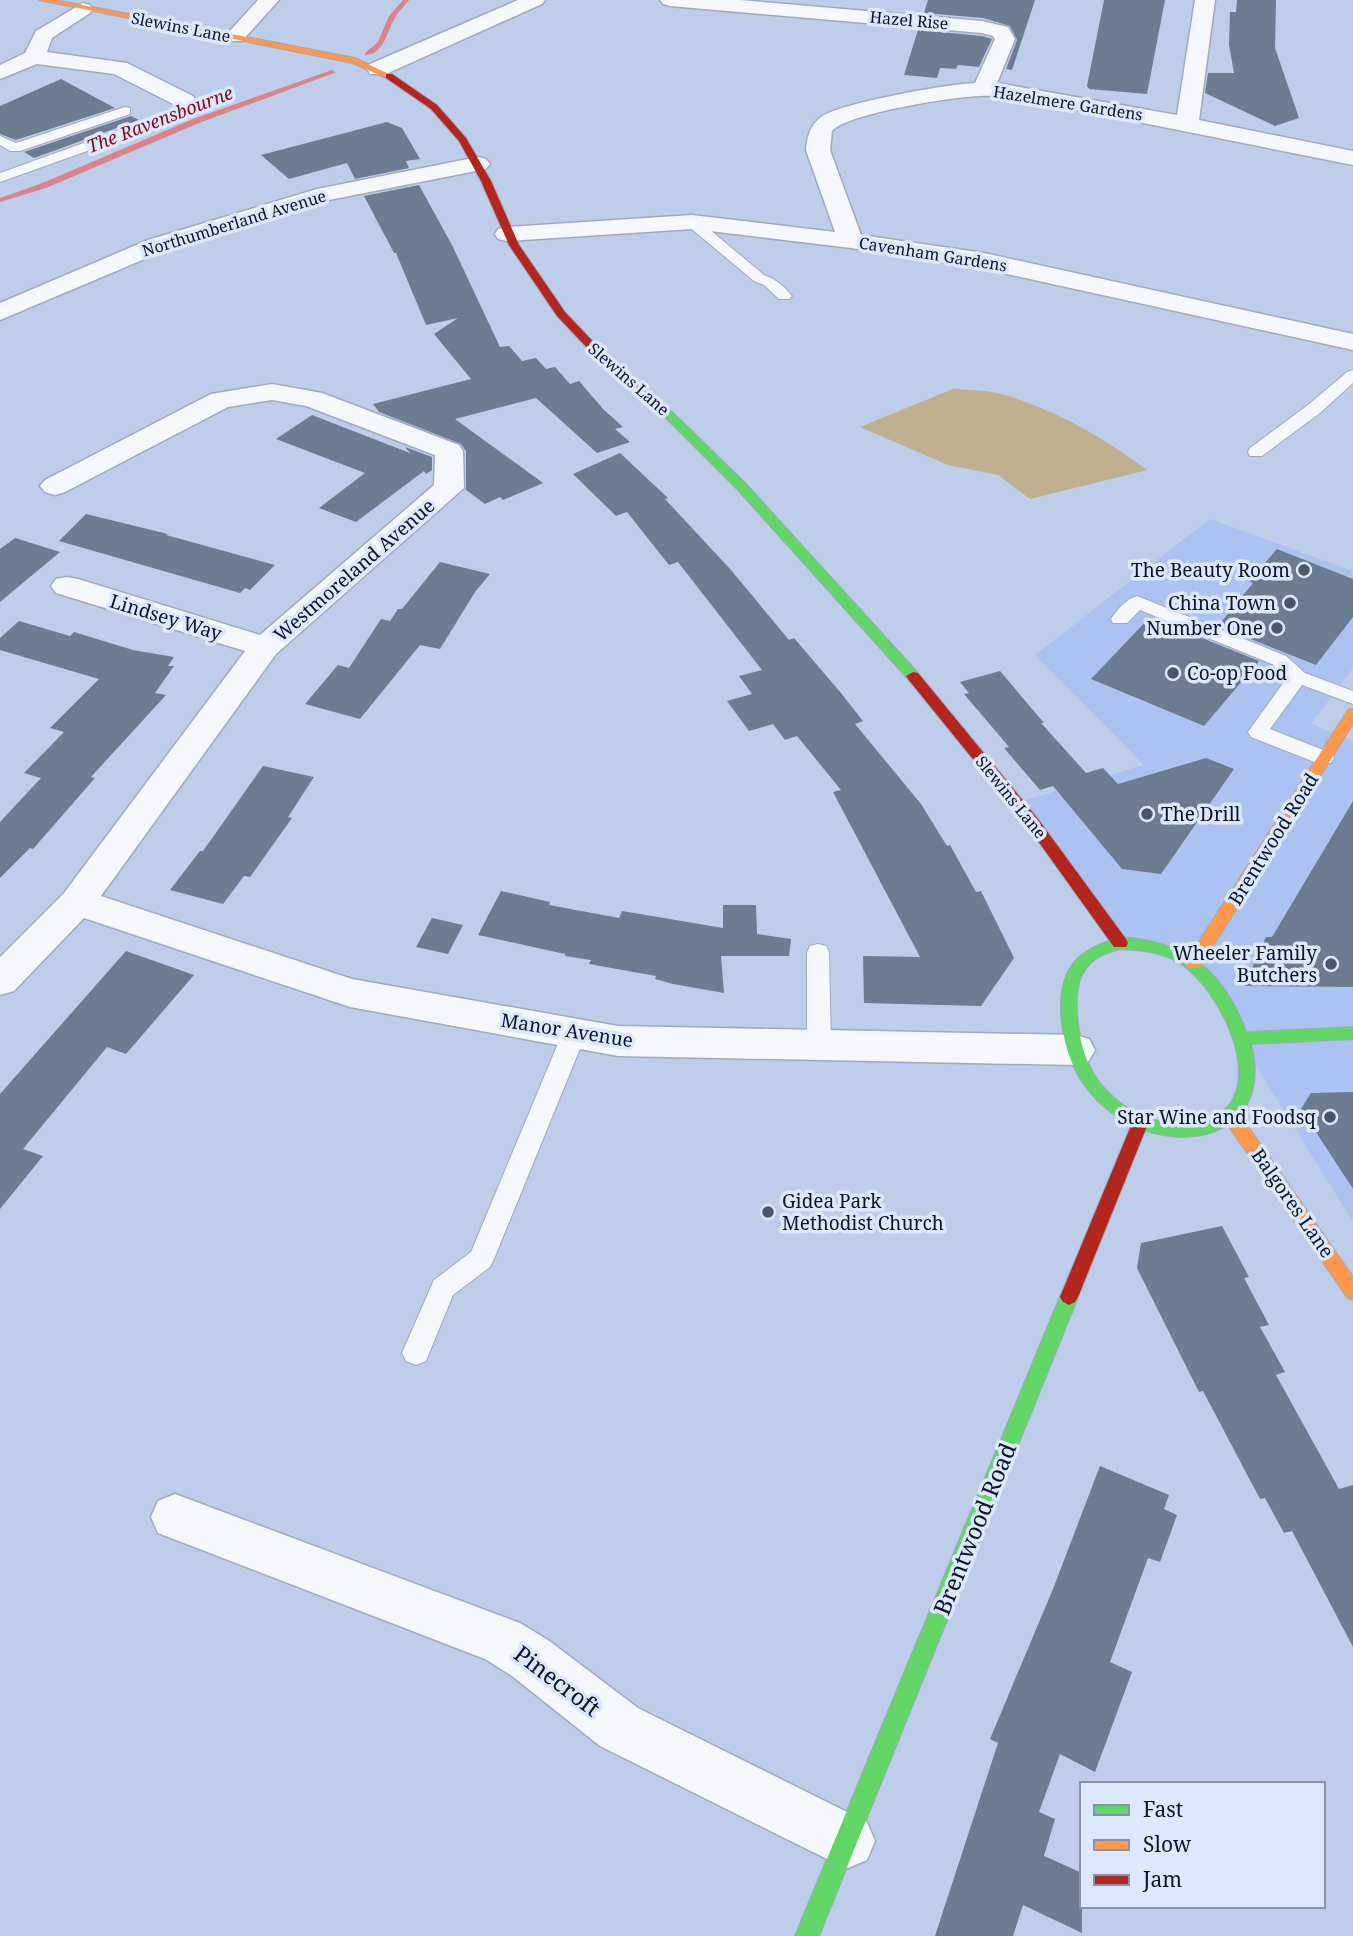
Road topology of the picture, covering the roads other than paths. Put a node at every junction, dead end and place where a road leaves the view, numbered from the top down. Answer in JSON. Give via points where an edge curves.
{"nodes":[{"id":1,"x":43,"y":0,"type":"edge"},
{"id":2,"x":270,"y":0,"type":"edge"},
{"id":3,"x":535,"y":0,"type":"edge"},
{"id":4,"x":670,"y":0,"type":"edge"},
{"id":5,"x":1206,"y":0,"type":"edge"},
{"id":6,"x":83,"y":9,"type":"junction"},
{"id":7,"x":235,"y":37,"type":"junction"},
{"id":8,"x":34,"y":57,"type":"junction"},
{"id":9,"x":378,"y":69,"type":"junction"},
{"id":10,"x":0,"y":72,"type":"edge"},
{"id":11,"x":983,"y":89,"type":"junction"},
{"id":12,"x":185,"y":101,"type":"joint"},
{"id":13,"x":125,"y":111,"type":"dead end"},
{"id":14,"x":1187,"y":123,"type":"junction"},
{"id":15,"x":0,"y":139,"type":"edge"},
{"id":16,"x":1353,"y":158,"type":"edge"},
{"id":17,"x":478,"y":164,"type":"junction"},
{"id":18,"x":0,"y":178,"type":"edge"},
{"id":19,"x":692,"y":222,"type":"junction"},
{"id":20,"x":507,"y":234,"type":"junction"},
{"id":21,"x":851,"y":240,"type":"junction"},
{"id":22,"x":784,"y":296,"type":"dead end"},
{"id":23,"x":0,"y":312,"type":"edge"},
{"id":24,"x":1353,"y":342,"type":"edge"},
{"id":25,"x":1353,"y":375,"type":"edge"},
{"id":26,"x":1256,"y":452,"type":"dead end"},
{"id":27,"x":55,"y":486,"type":"dead end"},
{"id":28,"x":67,"y":586,"type":"dead end"},
{"id":29,"x":1120,"y":619,"type":"dead end"},
{"id":30,"x":265,"y":647,"type":"junction"},
{"id":31,"x":1298,"y":677,"type":"junction"},
{"id":32,"x":1353,"y":698,"type":"edge"},
{"id":33,"x":1353,"y":713,"type":"edge"},
{"id":34,"x":1324,"y":758,"type":"junction"},
{"id":35,"x":77,"y":902,"type":"junction"},
{"id":36,"x":1120,"y":943,"type":"junction"},
{"id":37,"x":818,"y":952,"type":"dead end"},
{"id":38,"x":1193,"y":964,"type":"junction"},
{"id":39,"x":0,"y":981,"type":"edge"},
{"id":40,"x":1353,"y":1033,"type":"edge"},
{"id":41,"x":575,"y":1034,"type":"junction"},
{"id":42,"x":1240,"y":1038,"type":"junction"},
{"id":43,"x":819,"y":1047,"type":"junction"},
{"id":44,"x":1075,"y":1050,"type":"junction"},
{"id":45,"x":1231,"y":1116,"type":"junction"},
{"id":46,"x":1141,"y":1121,"type":"junction"},
{"id":47,"x":1353,"y":1292,"type":"edge"},
{"id":48,"x":416,"y":1353,"type":"dead end"},
{"id":49,"x":175,"y":1517,"type":"dead end"},
{"id":50,"x":848,"y":1842,"type":"junction"},
{"id":51,"x":807,"y":1936,"type":"edge"}],
"edges":[{"from":1,"to":6,"type":"street","name":"Slewins Lane"},
{"from":2,"to":7,"type":"street"},
{"from":3,"to":9,"type":"street"},
{"from":4,"to":11,"type":"street","name":"Hazel Rise","via":[[1001,31],[1005,38]]},
{"from":5,"to":14,"type":"street"},
{"from":6,"to":7,"type":"street","name":"Slewins Lane"},
{"from":6,"to":8,"type":"street","via":[[43,36]]},
{"from":7,"to":9,"type":"street","name":"Slewins Lane"},
{"from":8,"to":10,"type":"street"},
{"from":8,"to":12,"type":"street","via":[[119,68]]},
{"from":9,"to":17,"type":"street","name":"Slewins Lane","via":[[438,108],[459,131]]},
{"from":11,"to":14,"type":"street","name":"Hazelmere Gardens"},
{"from":11,"to":21,"type":"street","name":"Hazelmere Gardens","via":[[843,114],[825,124],[816,136],[818,150]]},
{"from":12,"to":18,"type":"lane","via":[[175,115]]},
{"from":13,"to":15,"type":"lane","via":[[15,148]]},
{"from":14,"to":16,"type":"street","name":"Hazelmere Gardens"},
{"from":17,"to":20,"type":"street","name":"Slewins Lane"},
{"from":17,"to":23,"type":"street","name":"Northumberland Avenue","via":[[325,194],[157,245]]},
{"from":19,"to":20,"type":"street","name":"Cavenham Gardens"},
{"from":19,"to":21,"type":"street","name":"Cavenham Gardens"},
{"from":19,"to":22,"type":"lane"},
{"from":20,"to":36,"type":"street","name":"Slewins Lane","via":[[530,273],[581,337],[682,425],[734,478],[937,704],[1071,871]]},
{"from":21,"to":24,"type":"street","name":"Cavenham Gardens","via":[[984,261]]},
{"from":25,"to":26,"type":"lane"},
{"from":27,"to":30,"type":"street","name":"Westmoreland Avenue","via":[[222,400],[272,392],[312,399],[449,451],[449,488]]},
{"from":28,"to":30,"type":"street","name":"Lindsey Way"},
{"from":29,"to":31,"type":"lane","via":[[1136,602],[1279,660]]},
{"from":30,"to":35,"type":"street","name":"Westmoreland Avenue"},
{"from":31,"to":32,"type":"lane"},
{"from":31,"to":34,"type":"lane","via":[[1258,732]]},
{"from":33,"to":34,"type":"street","name":"Brentwood Road"},
{"from":34,"to":38,"type":"street","name":"Brentwood Road"},
{"from":35,"to":39,"type":"street","name":"Westmoreland Avenue"},
{"from":35,"to":41,"type":"street","name":"Manor Avenue","via":[[350,993]]},
{"from":36,"to":38,"type":"street","via":[[1164,949]]},
{"from":36,"to":44,"type":"street","via":[[1090,955],[1074,974],[1069,1014]]},
{"from":37,"to":43,"type":"lane"},
{"from":38,"to":42,"type":"street","via":[[1220,995]]},
{"from":40,"to":42,"type":"street"},
{"from":41,"to":43,"type":"street","name":"Manor Avenue","via":[[618,1041]]},
{"from":41,"to":48,"type":"lane","via":[[481,1259],[443,1288]]},
{"from":42,"to":45,"type":"street","via":[[1250,1080],[1247,1095]]},
{"from":43,"to":44,"type":"street","name":"Manor Avenue"},
{"from":44,"to":46,"type":"street","via":[[1090,1083],[1121,1112]]},
{"from":45,"to":46,"type":"street","via":[[1217,1125],[1181,1131]]},
{"from":45,"to":47,"type":"street","name":"Balgores Lane"},
{"from":46,"to":50,"type":"street","name":"Brentwood Road"},
{"from":49,"to":50,"type":"street","name":"Pinecroft","via":[[502,1641],[619,1727]]},
{"from":50,"to":51,"type":"street","name":"Brentwood Road"}]}
